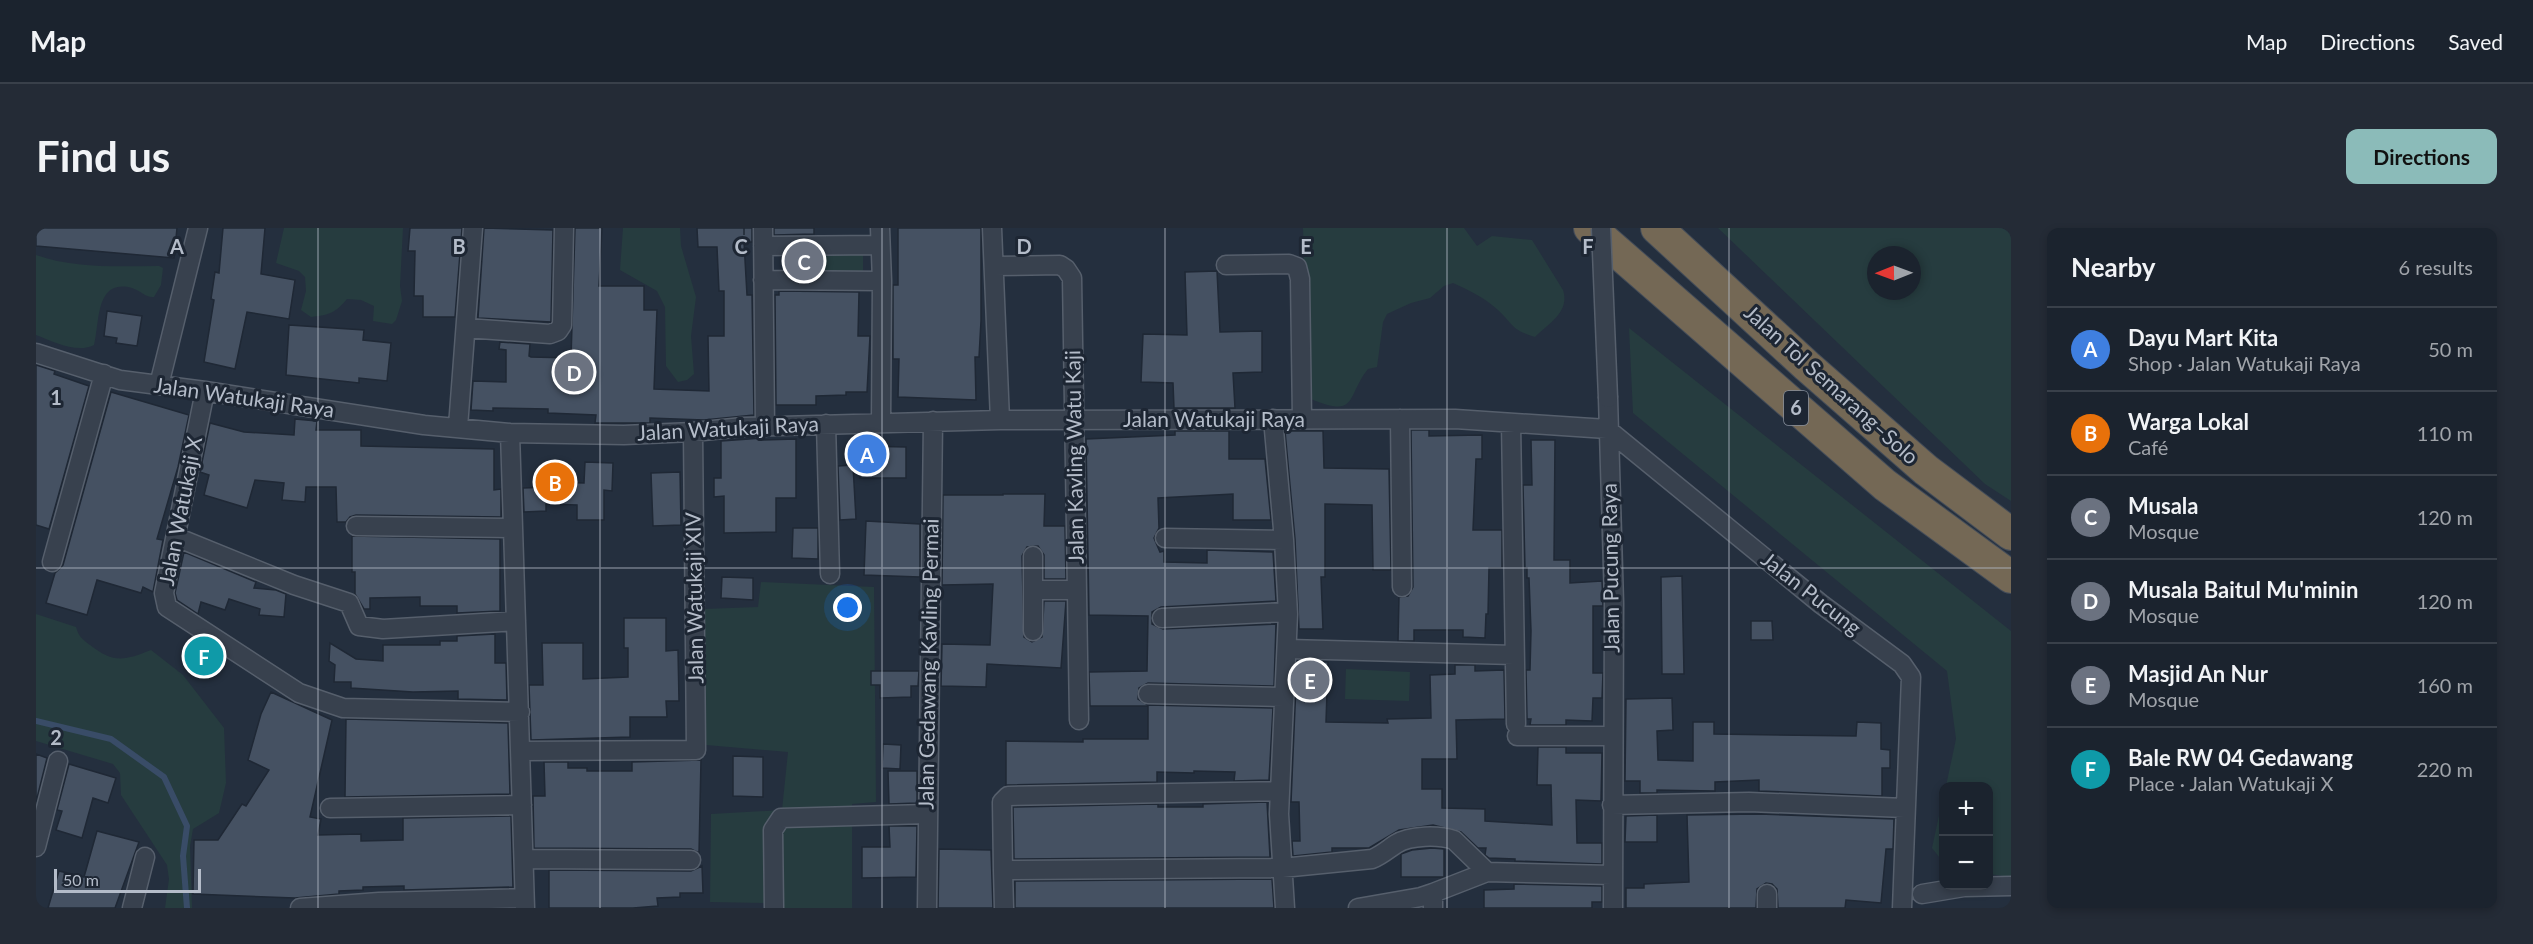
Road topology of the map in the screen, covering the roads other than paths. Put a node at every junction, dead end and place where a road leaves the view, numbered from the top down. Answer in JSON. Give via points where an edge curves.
{"nodes":[{"id":1,"x":198,"y":228,"type":"edge"},
{"id":2,"x":473,"y":228,"type":"edge"},
{"id":3,"x":564,"y":228,"type":"edge"},
{"id":4,"x":763,"y":228,"type":"edge"},
{"id":5,"x":992,"y":228,"type":"edge"},
{"id":6,"x":1590,"y":228,"type":"edge"},
{"id":7,"x":1601,"y":228,"type":"edge"},
{"id":8,"x":1657,"y":228,"type":"edge"},
{"id":9,"x":880,"y":236,"type":"edge"},
{"id":10,"x":763,"y":246,"type":"junction"},
{"id":11,"x":1226,"y":265,"type":"dead end"},
{"id":12,"x":994,"y":266,"type":"junction"},
{"id":13,"x":763,"y":280,"type":"junction"},
{"id":14,"x":882,"y":281,"type":"junction"},
{"id":15,"x":465,"y":328,"type":"junction"},
{"id":16,"x":36,"y":353,"type":"edge"},
{"id":17,"x":104,"y":374,"type":"junction"},
{"id":18,"x":159,"y":385,"type":"junction"},
{"id":19,"x":205,"y":391,"type":"junction"},
{"id":20,"x":1273,"y":419,"type":"junction"},
{"id":21,"x":1302,"y":419,"type":"junction"},
{"id":22,"x":1400,"y":419,"type":"junction"},
{"id":23,"x":1000,"y":420,"type":"junction"},
{"id":24,"x":933,"y":421,"type":"junction"},
{"id":25,"x":1075,"y":421,"type":"junction"},
{"id":26,"x":881,"y":422,"type":"junction"},
{"id":27,"x":1511,"y":423,"type":"junction"},
{"id":28,"x":826,"y":424,"type":"junction"},
{"id":29,"x":765,"y":426,"type":"junction"},
{"id":30,"x":458,"y":427,"type":"junction"},
{"id":31,"x":1607,"y":429,"type":"junction"},
{"id":32,"x":693,"y":432,"type":"junction"},
{"id":33,"x":510,"y":433,"type":"junction"},
{"id":34,"x":356,"y":526,"type":"dead end"},
{"id":35,"x":513,"y":528,"type":"junction"},
{"id":36,"x":2011,"y":534,"type":"edge"},
{"id":37,"x":176,"y":537,"type":"junction"},
{"id":38,"x":1165,"y":538,"type":"dead end"},
{"id":39,"x":1284,"y":540,"type":"junction"},
{"id":40,"x":1033,"y":556,"type":"dead end"},
{"id":41,"x":52,"y":562,"type":"dead end"},
{"id":42,"x":830,"y":574,"type":"dead end"},
{"id":43,"x":2011,"y":577,"type":"edge"},
{"id":44,"x":1402,"y":587,"type":"dead end"},
{"id":45,"x":1033,"y":590,"type":"junction"},
{"id":46,"x":1077,"y":590,"type":"junction"},
{"id":47,"x":1288,"y":614,"type":"junction"},
{"id":48,"x":1162,"y":618,"type":"dead end"},
{"id":49,"x":516,"y":621,"type":"junction"},
{"id":50,"x":1033,"y":631,"type":"dead end"},
{"id":51,"x":1288,"y":649,"type":"junction"},
{"id":52,"x":1514,"y":655,"type":"junction"},
{"id":53,"x":1148,"y":694,"type":"dead end"},
{"id":54,"x":1284,"y":697,"type":"junction"},
{"id":55,"x":520,"y":712,"type":"junction"},
{"id":56,"x":1079,"y":720,"type":"dead end"},
{"id":57,"x":1612,"y":736,"type":"junction"},
{"id":58,"x":521,"y":751,"type":"junction"},
{"id":59,"x":58,"y":761,"type":"dead end"},
{"id":60,"x":1280,"y":790,"type":"junction"},
{"id":61,"x":522,"y":805,"type":"junction"},
{"id":62,"x":1612,"y":805,"type":"junction"},
{"id":63,"x":330,"y":808,"type":"dead end"},
{"id":64,"x":1905,"y":808,"type":"junction"},
{"id":65,"x":927,"y":814,"type":"junction"},
{"id":66,"x":36,"y":847,"type":"edge"},
{"id":67,"x":145,"y":857,"type":"dead end"},
{"id":68,"x":524,"y":859,"type":"junction"},
{"id":69,"x":691,"y":860,"type":"dead end"},
{"id":70,"x":1282,"y":868,"type":"junction"},
{"id":71,"x":1003,"y":870,"type":"junction"},
{"id":72,"x":1487,"y":872,"type":"junction"},
{"id":73,"x":1612,"y":875,"type":"junction"},
{"id":74,"x":1902,"y":880,"type":"junction"},
{"id":75,"x":2011,"y":886,"type":"edge"},
{"id":76,"x":1433,"y":900,"type":"edge"},
{"id":77,"x":1926,"y":901,"type":"edge"},
{"id":78,"x":525,"y":903,"type":"edge"},
{"id":79,"x":379,"y":905,"type":"edge"},
{"id":80,"x":132,"y":908,"type":"edge"},
{"id":81,"x":300,"y":908,"type":"edge"},
{"id":82,"x":774,"y":908,"type":"edge"},
{"id":83,"x":927,"y":908,"type":"edge"},
{"id":84,"x":1004,"y":908,"type":"edge"},
{"id":85,"x":1285,"y":908,"type":"edge"},
{"id":86,"x":1358,"y":908,"type":"edge"},
{"id":87,"x":1613,"y":908,"type":"edge"},
{"id":88,"x":1902,"y":908,"type":"edge"}],
"edges":[{"from":1,"to":18,"type":"street"},
{"from":2,"to":15,"type":"street"},
{"from":3,"to":15,"type":"street","via":[[562,325],[558,331],[550,334]]},
{"from":4,"to":10,"type":"street"},
{"from":5,"to":12,"type":"street"},
{"from":6,"to":43,"type":"highway","name":"Jalan Tol Semarang–Solo","number":"6","via":[[1886,485]]},
{"from":7,"to":31,"type":"street","name":"Jalan Pucung Raya","bridge":true},
{"from":8,"to":36,"type":"highway","name":"Jalan Tol Semarang–Solo","number":"6","via":[[1926,470]]},
{"from":9,"to":10,"type":"street"},
{"from":9,"to":14,"type":"street"},
{"from":10,"to":13,"type":"street"},
{"from":11,"to":21,"type":"street","via":[[1297,267]]},
{"from":12,"to":23,"type":"street"},
{"from":12,"to":25,"type":"street","name":"Jalan Kavling Watu Kaji","via":[[1052,264],[1070,273]]},
{"from":13,"to":14,"type":"street"},
{"from":13,"to":29,"type":"street"},
{"from":14,"to":26,"type":"street"},
{"from":15,"to":30,"type":"street"},
{"from":16,"to":17,"type":"street","name":"Jalan Watukaji Raya"},
{"from":17,"to":18,"type":"street","name":"Jalan Watukaji Raya"},
{"from":17,"to":41,"type":"street"},
{"from":18,"to":19,"type":"street","name":"Jalan Watukaji Raya"},
{"from":19,"to":30,"type":"street","name":"Jalan Watukaji Raya"},
{"from":19,"to":37,"type":"street","name":"Jalan Watukaji X"},
{"from":20,"to":21,"type":"street","name":"Jalan Watukaji Raya"},
{"from":20,"to":25,"type":"street","name":"Jalan Watukaji Raya"},
{"from":20,"to":39,"type":"street"},
{"from":21,"to":22,"type":"street","name":"Jalan Watukaji Raya"},
{"from":22,"to":27,"type":"street","name":"Jalan Watukaji Raya"},
{"from":22,"to":44,"type":"street"},
{"from":23,"to":24,"type":"street","name":"Jalan Watukaji Raya"},
{"from":23,"to":25,"type":"street","name":"Jalan Watukaji Raya"},
{"from":24,"to":26,"type":"street","name":"Jalan Watukaji Raya"},
{"from":24,"to":65,"type":"street","name":"Jalan Gedawang Kavling Permai"},
{"from":25,"to":46,"type":"street","name":"Jalan Kavling Watu Kaji"},
{"from":26,"to":28,"type":"street","name":"Jalan Watukaji Raya"},
{"from":27,"to":31,"type":"street","name":"Jalan Watukaji Raya"},
{"from":27,"to":52,"type":"street"},
{"from":28,"to":29,"type":"street","name":"Jalan Watukaji Raya"},
{"from":28,"to":42,"type":"street"},
{"from":29,"to":32,"type":"street","name":"Jalan Watukaji Raya"},
{"from":30,"to":33,"type":"street","name":"Jalan Watukaji Raya"},
{"from":31,"to":57,"type":"street","name":"Jalan Pucung Raya","via":[[1614,603]]},
{"from":31,"to":64,"type":"street","name":"Jalan Pucung","via":[[1821,604],[1902,663],[1911,677]]},
{"from":32,"to":33,"type":"street","name":"Jalan Watukaji Raya"},
{"from":32,"to":58,"type":"street","name":"Jalan Watukaji XIV","via":[[696,750]]},
{"from":33,"to":35,"type":"street"},
{"from":34,"to":35,"type":"street"},
{"from":35,"to":49,"type":"street"},
{"from":37,"to":49,"type":"street","via":[[349,603],[359,626],[383,629]]},
{"from":37,"to":55,"type":"street","name":"Jalan Watukaji X","via":[[164,593],[166,607],[299,693],[343,708]]},
{"from":38,"to":39,"type":"street"},
{"from":39,"to":47,"type":"street"},
{"from":40,"to":45,"type":"street"},
{"from":45,"to":46,"type":"street"},
{"from":45,"to":50,"type":"street"},
{"from":46,"to":56,"type":"street","name":"Jalan Kavling Watu Kaji"},
{"from":47,"to":48,"type":"street"},
{"from":47,"to":51,"type":"street"},
{"from":49,"to":55,"type":"street"},
{"from":51,"to":52,"type":"street"},
{"from":51,"to":54,"type":"street"},
{"from":52,"to":57,"type":"street","via":[[1517,730]]},
{"from":53,"to":54,"type":"street"},
{"from":54,"to":60,"type":"street"},
{"from":55,"to":58,"type":"street"},
{"from":57,"to":62,"type":"street","name":"Jalan Pucung Raya"},
{"from":58,"to":61,"type":"street"},
{"from":59,"to":66,"type":"street"},
{"from":60,"to":70,"type":"street"},
{"from":60,"to":71,"type":"street","via":[[1008,796],[1002,802]]},
{"from":61,"to":63,"type":"street"},
{"from":61,"to":68,"type":"street"},
{"from":62,"to":64,"type":"street","via":[[1749,802]]},
{"from":62,"to":73,"type":"street","name":"Jalan Pucung Raya"},
{"from":64,"to":74,"type":"street","name":"Jalan Pucung"},
{"from":65,"to":82,"type":"street","via":[[785,817],[773,830]]},
{"from":65,"to":83,"type":"street","name":"Jalan Gedawang Kavling Permai"},
{"from":67,"to":80,"type":"street"},
{"from":68,"to":69,"type":"street"},
{"from":68,"to":78,"type":"street"},
{"from":70,"to":71,"type":"street"},
{"from":70,"to":72,"type":"street","via":[[1372,859],[1405,840],[1446,838],[1454,840]]},
{"from":70,"to":85,"type":"street"},
{"from":71,"to":84,"type":"street"},
{"from":72,"to":73,"type":"street"},
{"from":72,"to":76,"type":"street"},
{"from":73,"to":87,"type":"street","name":"Jalan Pucung Raya"},
{"from":74,"to":77,"type":"street"},
{"from":74,"to":88,"type":"street","name":"Jalan Pucung"},
{"from":75,"to":77,"type":"street","via":[[1964,887]]},
{"from":76,"to":86,"type":"street","via":[[1421,897]]},
{"from":78,"to":79,"type":"street"},
{"from":79,"to":81,"type":"street"}]}
